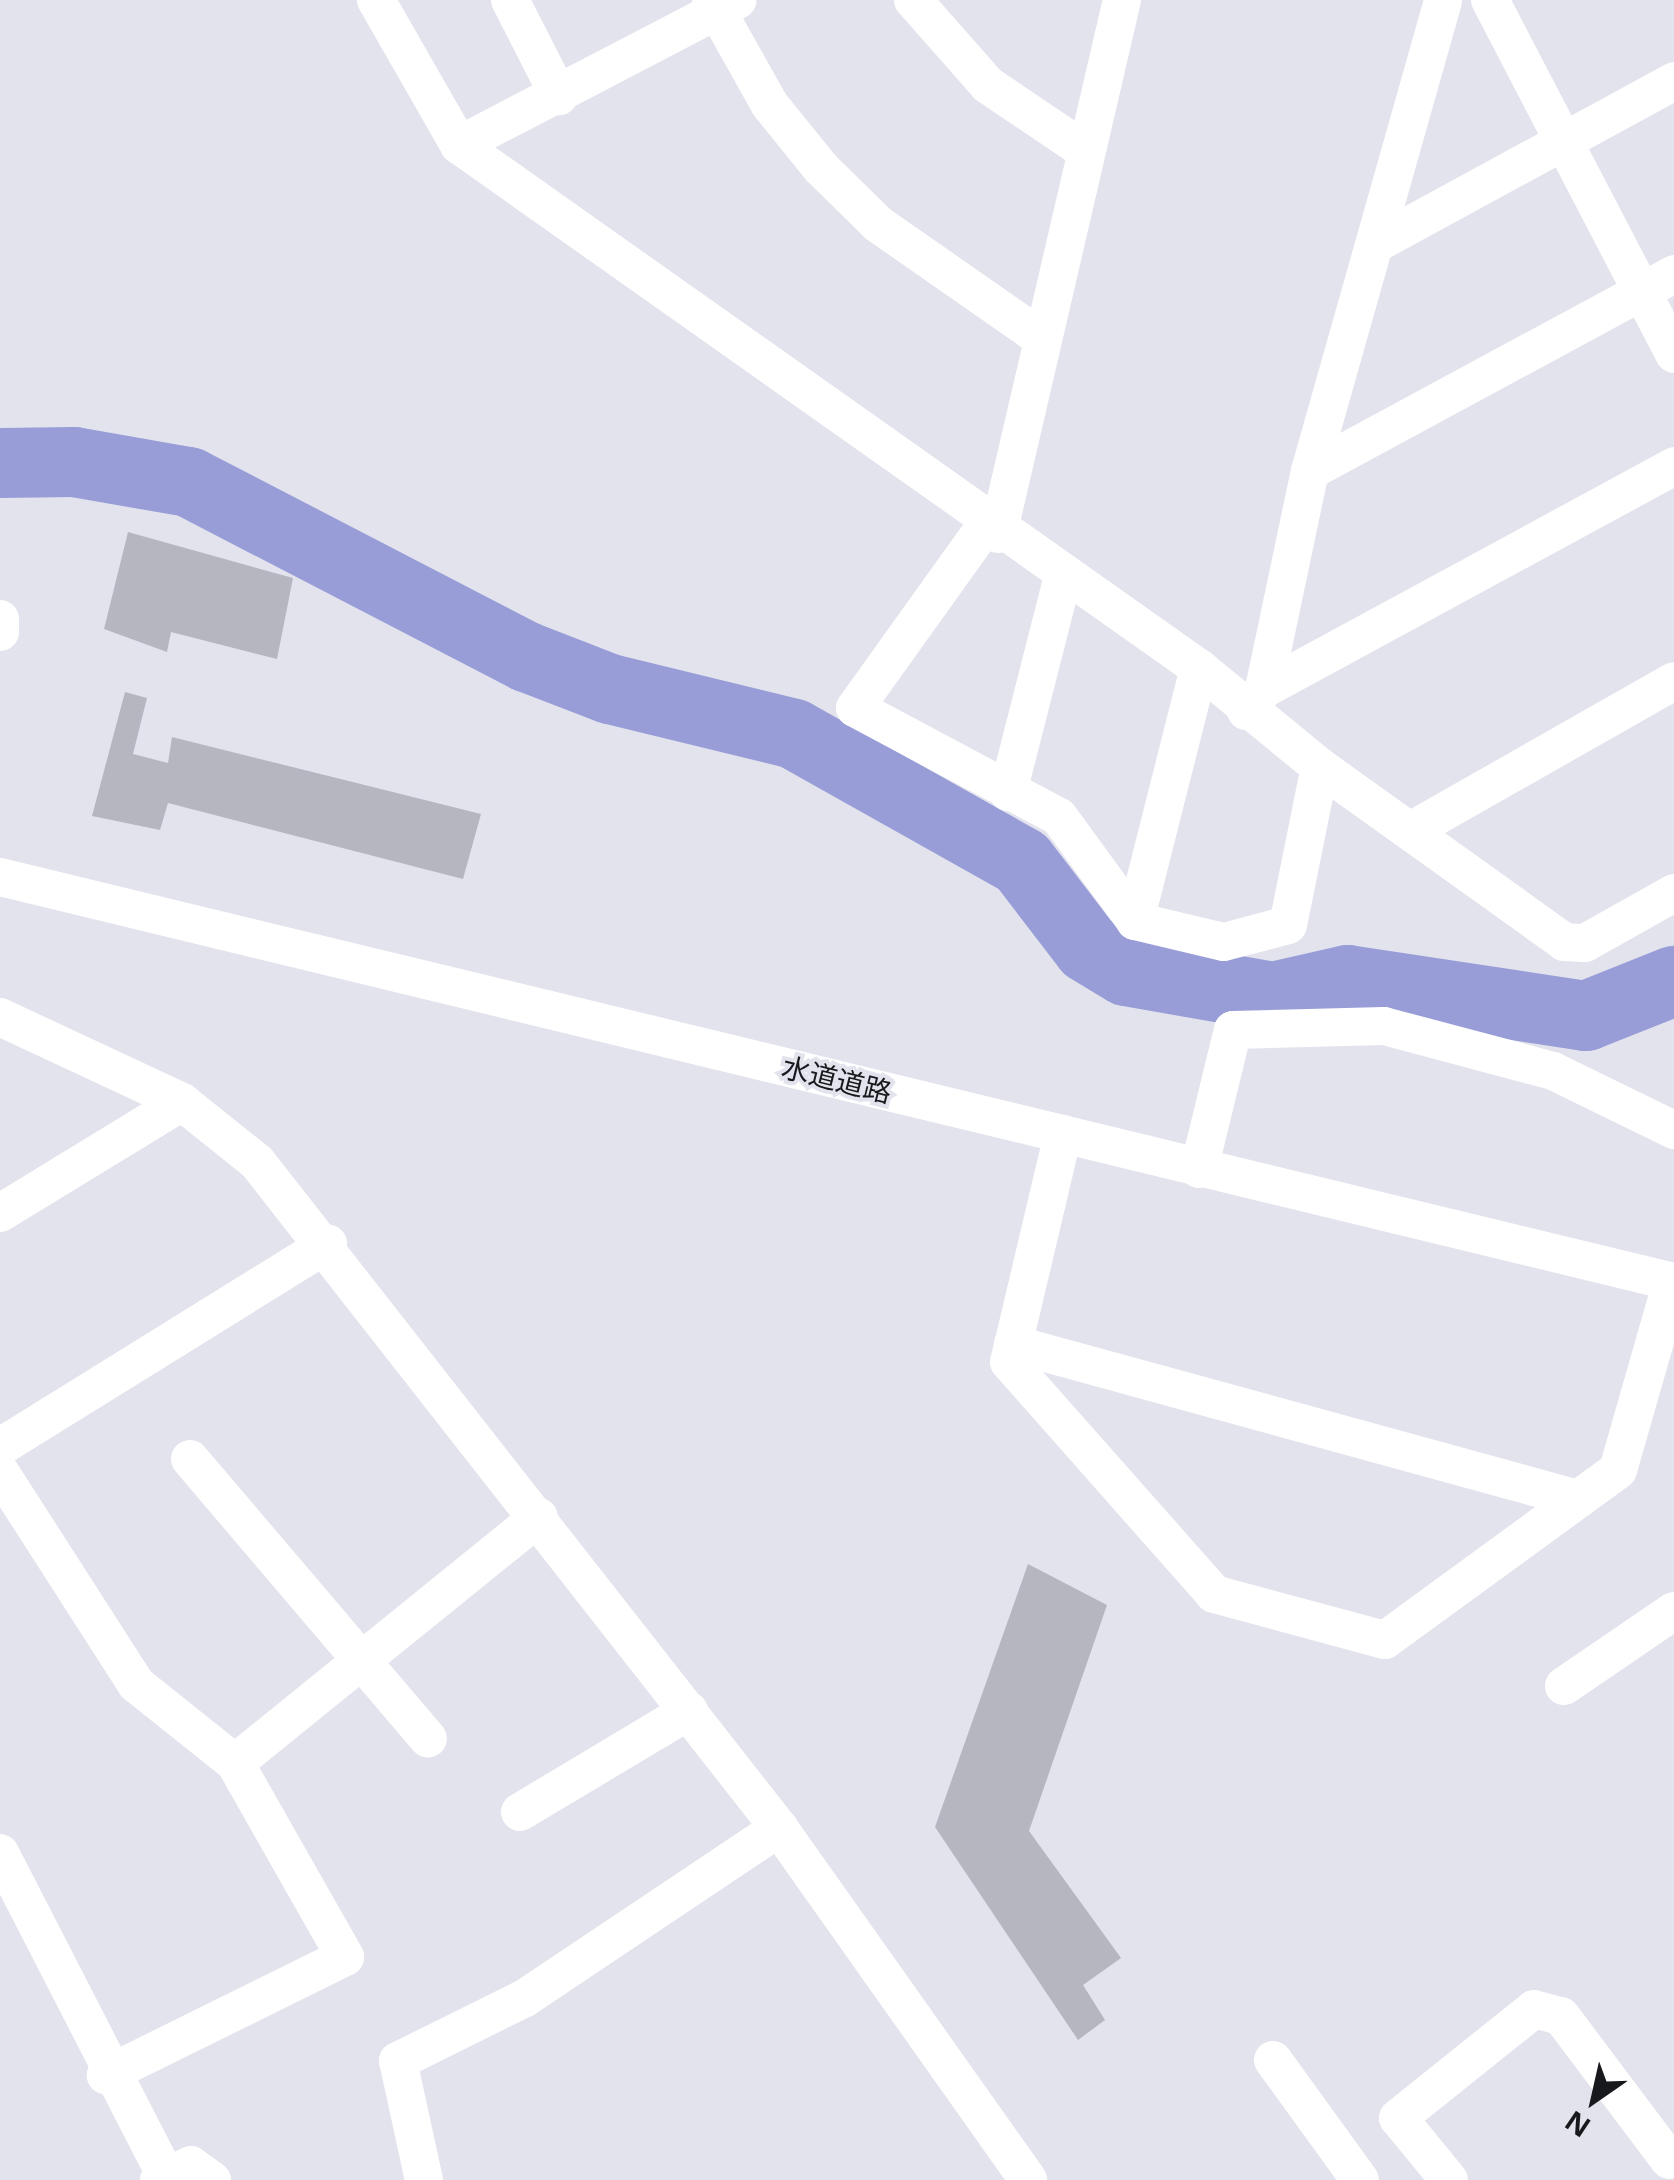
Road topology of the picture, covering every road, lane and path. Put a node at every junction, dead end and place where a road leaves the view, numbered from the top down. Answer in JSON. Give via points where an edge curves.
{"nodes":[{"id":1,"x":376,"y":0,"type":"edge"},
{"id":2,"x":510,"y":0,"type":"edge"},
{"id":3,"x":913,"y":0,"type":"edge"},
{"id":4,"x":1122,"y":0,"type":"edge"},
{"id":5,"x":1443,"y":0,"type":"edge"},
{"id":6,"x":1490,"y":0,"type":"edge"},
{"id":7,"x":721,"y":4,"type":"edge"},
{"id":8,"x":1674,"y":82,"type":"edge"},
{"id":9,"x":560,"y":96,"type":"junction"},
{"id":10,"x":1564,"y":141,"type":"junction"},
{"id":11,"x":459,"y":145,"type":"junction"},
{"id":12,"x":1086,"y":151,"type":"junction"},
{"id":13,"x":1381,"y":241,"type":"junction"},
{"id":14,"x":1658,"y":282,"type":"edge"},
{"id":15,"x":1040,"y":336,"type":"junction"},
{"id":16,"x":1674,"y":354,"type":"edge"},
{"id":17,"x":1674,"y":466,"type":"edge"},
{"id":18,"x":1310,"y":471,"type":"junction"},
{"id":19,"x":992,"y":529,"type":"junction"},
{"id":20,"x":1064,"y":573,"type":"junction"},
{"id":21,"x":0,"y":619,"type":"edge"},
{"id":22,"x":0,"y":632,"type":"edge"},
{"id":23,"x":1199,"y":668,"type":"junction"},
{"id":24,"x":1674,"y":681,"type":"edge"},
{"id":25,"x":1255,"y":700,"type":"junction"},
{"id":26,"x":1320,"y":768,"type":"junction"},
{"id":27,"x":1008,"y":792,"type":"junction"},
{"id":28,"x":1412,"y":830,"type":"junction"},
{"id":29,"x":0,"y":877,"type":"edge"},
{"id":30,"x":1674,"y":893,"type":"edge"},
{"id":31,"x":1136,"y":921,"type":"junction"},
{"id":32,"x":0,"y":1017,"type":"edge"},
{"id":33,"x":182,"y":1102,"type":"junction"},
{"id":34,"x":1674,"y":1130,"type":"edge"},
{"id":35,"x":1063,"y":1134,"type":"junction"},
{"id":36,"x":1199,"y":1169,"type":"junction"},
{"id":37,"x":0,"y":1212,"type":"edge"},
{"id":38,"x":328,"y":1244,"type":"junction"},
{"id":39,"x":1673,"y":1282,"type":"edge"},
{"id":40,"x":1013,"y":1344,"type":"junction"},
{"id":41,"x":0,"y":1448,"type":"edge"},
{"id":42,"x":190,"y":1460,"type":"dead end"},
{"id":43,"x":0,"y":1472,"type":"edge"},
{"id":44,"x":1578,"y":1499,"type":"junction"},
{"id":45,"x":539,"y":1517,"type":"junction"},
{"id":46,"x":1674,"y":1611,"type":"edge"},
{"id":47,"x":364,"y":1658,"type":"junction"},
{"id":48,"x":1564,"y":1686,"type":"dead end"},
{"id":49,"x":689,"y":1712,"type":"junction"},
{"id":50,"x":428,"y":1739,"type":"dead end"},
{"id":51,"x":235,"y":1763,"type":"junction"},
{"id":52,"x":520,"y":1812,"type":"dead end"},
{"id":53,"x":779,"y":1828,"type":"junction"},
{"id":54,"x":0,"y":1853,"type":"edge"},
{"id":55,"x":1273,"y":2060,"type":"dead end"},
{"id":56,"x":106,"y":2075,"type":"junction"},
{"id":57,"x":1664,"y":2165,"type":"edge"},
{"id":58,"x":1429,"y":2173,"type":"edge"},
{"id":59,"x":162,"y":2178,"type":"edge"},
{"id":60,"x":212,"y":2180,"type":"edge"},
{"id":61,"x":424,"y":2180,"type":"edge"},
{"id":62,"x":1028,"y":2180,"type":"edge"},
{"id":63,"x":1360,"y":2180,"type":"edge"}],
"edges":[{"from":1,"to":11,"type":"street"},
{"from":2,"to":9,"type":"street"},
{"from":3,"to":12,"type":"street","via":[[988,85]]},
{"from":4,"to":12,"type":"street"},
{"from":5,"to":13,"type":"street"},
{"from":6,"to":10,"type":"street"},
{"from":7,"to":9,"type":"street"},
{"from":7,"to":15,"type":"street","via":[[770,105],[821,168],[878,224]]},
{"from":8,"to":10,"type":"street"},
{"from":9,"to":11,"type":"street"},
{"from":10,"to":13,"type":"street"},
{"from":10,"to":14,"type":"street"},
{"from":11,"to":19,"type":"street"},
{"from":12,"to":15,"type":"street"},
{"from":13,"to":18,"type":"street"},
{"from":14,"to":16,"type":"street"},
{"from":14,"to":18,"type":"street"},
{"from":15,"to":19,"type":"street"},
{"from":17,"to":25,"type":"street"},
{"from":18,"to":25,"type":"street"},
{"from":19,"to":20,"type":"street"},
{"from":19,"to":27,"type":"street","via":[[855,708]]},
{"from":20,"to":23,"type":"street"},
{"from":20,"to":27,"type":"street"},
{"from":21,"to":22,"type":"street"},
{"from":23,"to":25,"type":"street"},
{"from":23,"to":31,"type":"street"},
{"from":24,"to":28,"type":"street"},
{"from":25,"to":26,"type":"street"},
{"from":26,"to":28,"type":"street"},
{"from":26,"to":31,"type":"street","via":[[1288,926],[1224,942]]},
{"from":27,"to":31,"type":"street","via":[[1059,817]]},
{"from":28,"to":30,"type":"street","via":[[1564,942],[1586,943]]},
{"from":29,"to":35,"type":"street","name":"水道道路"},
{"from":32,"to":33,"type":"street"},
{"from":33,"to":37,"type":"street"},
{"from":33,"to":38,"type":"street","via":[[257,1162]]},
{"from":34,"to":36,"type":"street","via":[[1553,1071],[1384,1026],[1233,1030]]},
{"from":35,"to":36,"type":"street","name":"水道道路"},
{"from":35,"to":40,"type":"street"},
{"from":36,"to":39,"type":"street","name":"水道道路"},
{"from":38,"to":41,"type":"street"},
{"from":38,"to":45,"type":"street"},
{"from":39,"to":44,"type":"street","via":[[1618,1470]]},
{"from":40,"to":44,"type":"street"},
{"from":40,"to":44,"type":"street","via":[[1009,1362],[1214,1594],[1233,1600],[1385,1640]]},
{"from":42,"to":47,"type":"street"},
{"from":43,"to":51,"type":"street","via":[[136,1684]]},
{"from":45,"to":47,"type":"street"},
{"from":45,"to":49,"type":"street"},
{"from":46,"to":48,"type":"street"},
{"from":47,"to":50,"type":"street"},
{"from":47,"to":51,"type":"street"},
{"from":49,"to":52,"type":"street"},
{"from":49,"to":53,"type":"street"},
{"from":51,"to":56,"type":"street","via":[[346,1957]]},
{"from":53,"to":61,"type":"street","via":[[525,1998],[398,2061]]},
{"from":53,"to":62,"type":"street"},
{"from":54,"to":56,"type":"street"},
{"from":55,"to":63,"type":"street"},
{"from":56,"to":59,"type":"street"},
{"from":57,"to":58,"type":"street","via":[[1561,2016],[1534,2009],[1398,2118]]},
{"from":59,"to":60,"type":"street","via":[[191,2165]]}]}
